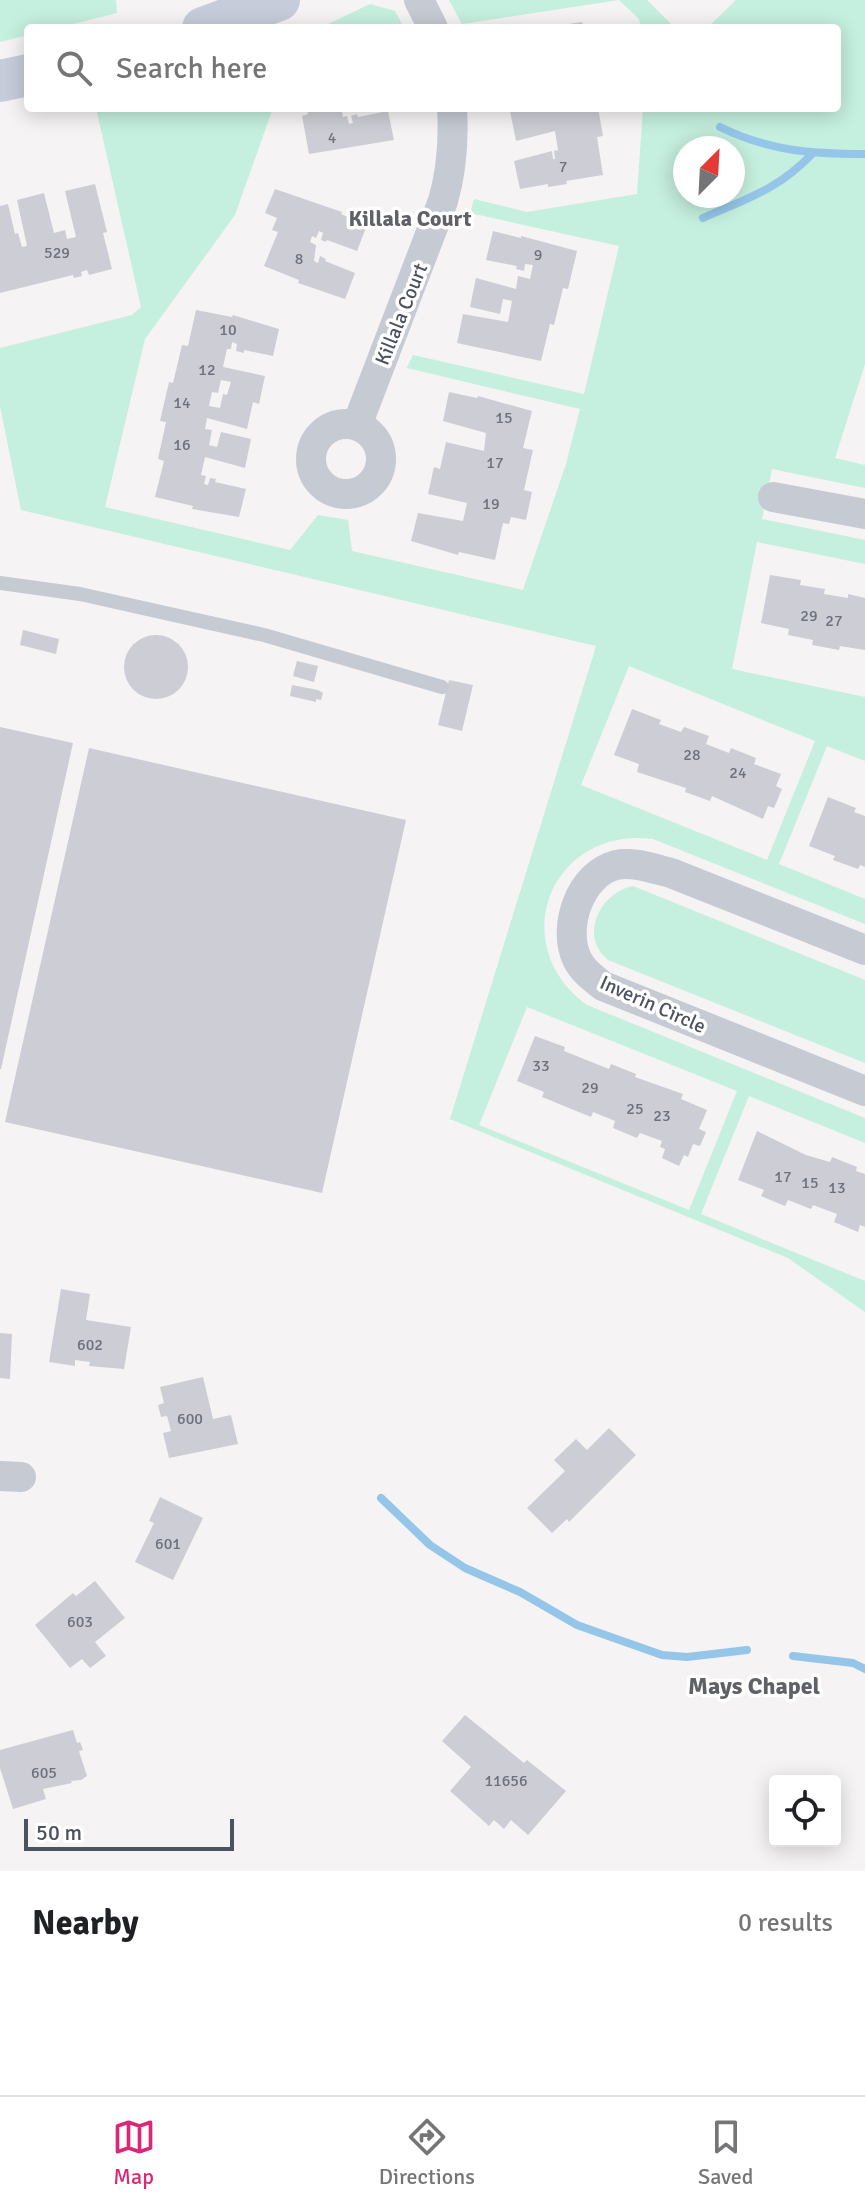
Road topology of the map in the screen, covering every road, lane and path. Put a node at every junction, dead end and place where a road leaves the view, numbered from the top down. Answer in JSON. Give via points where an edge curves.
{"nodes":[{"id":1,"x":279,"y":0,"type":"edge"},
{"id":2,"x":419,"y":0,"type":"edge"},
{"id":3,"x":214,"y":24,"type":"edge"},
{"id":4,"x":431,"y":24,"type":"edge"},
{"id":5,"x":24,"y":76,"type":"edge"},
{"id":6,"x":0,"y":81,"type":"edge"},
{"id":7,"x":452,"y":112,"type":"edge"},
{"id":8,"x":357,"y":425,"type":"dead end"},
{"id":9,"x":773,"y":497,"type":"dead end"},
{"id":10,"x":865,"y":514,"type":"edge"},
{"id":11,"x":0,"y":583,"type":"edge"},
{"id":12,"x":442,"y":687,"type":"dead end"},
{"id":13,"x":865,"y":950,"type":"edge"},
{"id":14,"x":865,"y":1091,"type":"edge"}],
"edges":[{"from":1,"to":3,"type":"street"},
{"from":2,"to":4,"type":"street"},
{"from":5,"to":6,"type":"street"},
{"from":7,"to":8,"type":"street","name":"Killala Court","via":[[451,172],[443,201]]},
{"from":9,"to":10,"type":"street"},
{"from":11,"to":12,"type":"lane","via":[[80,594],[264,635]]},
{"from":13,"to":14,"type":"street","name":"Inverin Circle","via":[[640,865],[617,864],[598,872],[583,892],[572,936],[576,957],[603,986]]}]}
